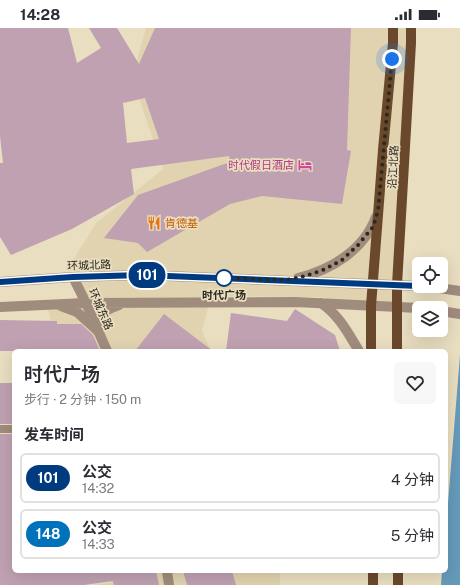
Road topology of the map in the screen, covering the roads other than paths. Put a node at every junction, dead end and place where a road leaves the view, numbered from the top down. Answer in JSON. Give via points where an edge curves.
{"nodes":[{"id":1,"x":393,"y":28,"type":"edge"},
{"id":2,"x":410,"y":28,"type":"edge"},
{"id":3,"x":378,"y":211,"type":"junction"},
{"id":4,"x":73,"y":277,"type":"junction"},
{"id":5,"x":287,"y":280,"type":"junction"},
{"id":6,"x":0,"y":282,"type":"edge"},
{"id":7,"x":373,"y":283,"type":"junction"},
{"id":8,"x":397,"y":285,"type":"junction"},
{"id":9,"x":412,"y":286,"type":"edge"},
{"id":10,"x":448,"y":289,"type":"edge"},
{"id":11,"x":460,"y":291,"type":"edge"},
{"id":12,"x":86,"y":303,"type":"junction"},
{"id":13,"x":134,"y":303,"type":"junction"},
{"id":14,"x":321,"y":303,"type":"junction"},
{"id":15,"x":46,"y":305,"type":"junction"},
{"id":16,"x":371,"y":306,"type":"junction"},
{"id":17,"x":0,"y":307,"type":"edge"},
{"id":18,"x":397,"y":307,"type":"junction"},
{"id":19,"x":412,"y":308,"type":"edge"},
{"id":20,"x":448,"y":312,"type":"edge"},
{"id":21,"x":460,"y":314,"type":"edge"},
{"id":22,"x":98,"y":331,"type":"junction"},
{"id":23,"x":106,"y":349,"type":"edge"},
{"id":24,"x":358,"y":349,"type":"edge"},
{"id":25,"x":371,"y":349,"type":"edge"},
{"id":26,"x":397,"y":349,"type":"edge"},
{"id":27,"x":0,"y":429,"type":"edge"},
{"id":28,"x":12,"y":429,"type":"edge"},
{"id":29,"x":166,"y":573,"type":"edge"},
{"id":30,"x":372,"y":573,"type":"edge"},
{"id":31,"x":398,"y":573,"type":"edge"},
{"id":32,"x":169,"y":585,"type":"edge"},
{"id":33,"x":373,"y":585,"type":"edge"},
{"id":34,"x":398,"y":585,"type":"edge"}],
"edges":[{"from":1,"to":3,"type":"main road","name":"沿江北路"},
{"from":2,"to":8,"type":"main road","name":"沿江北路"},
{"from":3,"to":5,"type":"street","via":[[373,227],[342,260],[323,270]]},
{"from":3,"to":7,"type":"main road","name":"沿江北路"},
{"from":4,"to":5,"type":"street","name":"环城北路","via":[[142,275]]},
{"from":4,"to":6,"type":"street","name":"环城北路"},
{"from":4,"to":12,"type":"street","name":"环城东路"},
{"from":5,"to":7,"type":"street","name":"环城北路"},
{"from":7,"to":8,"type":"street","name":"环城北路"},
{"from":7,"to":16,"type":"main road","name":"沿江北路"},
{"from":8,"to":9,"type":"street","name":"环城北路"},
{"from":8,"to":18,"type":"main road","name":"沿江北路"},
{"from":10,"to":11,"type":"street"},
{"from":12,"to":13,"type":"street"},
{"from":12,"to":15,"type":"street"},
{"from":12,"to":22,"type":"street","name":"环城东路"},
{"from":13,"to":14,"type":"street"},
{"from":13,"to":22,"type":"street","via":[[114,307],[102,313],[97,323]]},
{"from":14,"to":16,"type":"street"},
{"from":14,"to":24,"type":"street","via":[[331,309]]},
{"from":15,"to":17,"type":"street"},
{"from":15,"to":22,"type":"street","via":[[71,309]]},
{"from":16,"to":18,"type":"street"},
{"from":16,"to":25,"type":"main road","name":"沿江北路"},
{"from":18,"to":19,"type":"street"},
{"from":18,"to":26,"type":"main road","name":"沿江北路"},
{"from":20,"to":21,"type":"street"},
{"from":22,"to":23,"type":"street","name":"环城东路"},
{"from":27,"to":28,"type":"lane"},
{"from":29,"to":32,"type":"street"},
{"from":30,"to":33,"type":"main road"},
{"from":31,"to":34,"type":"main road"}]}
